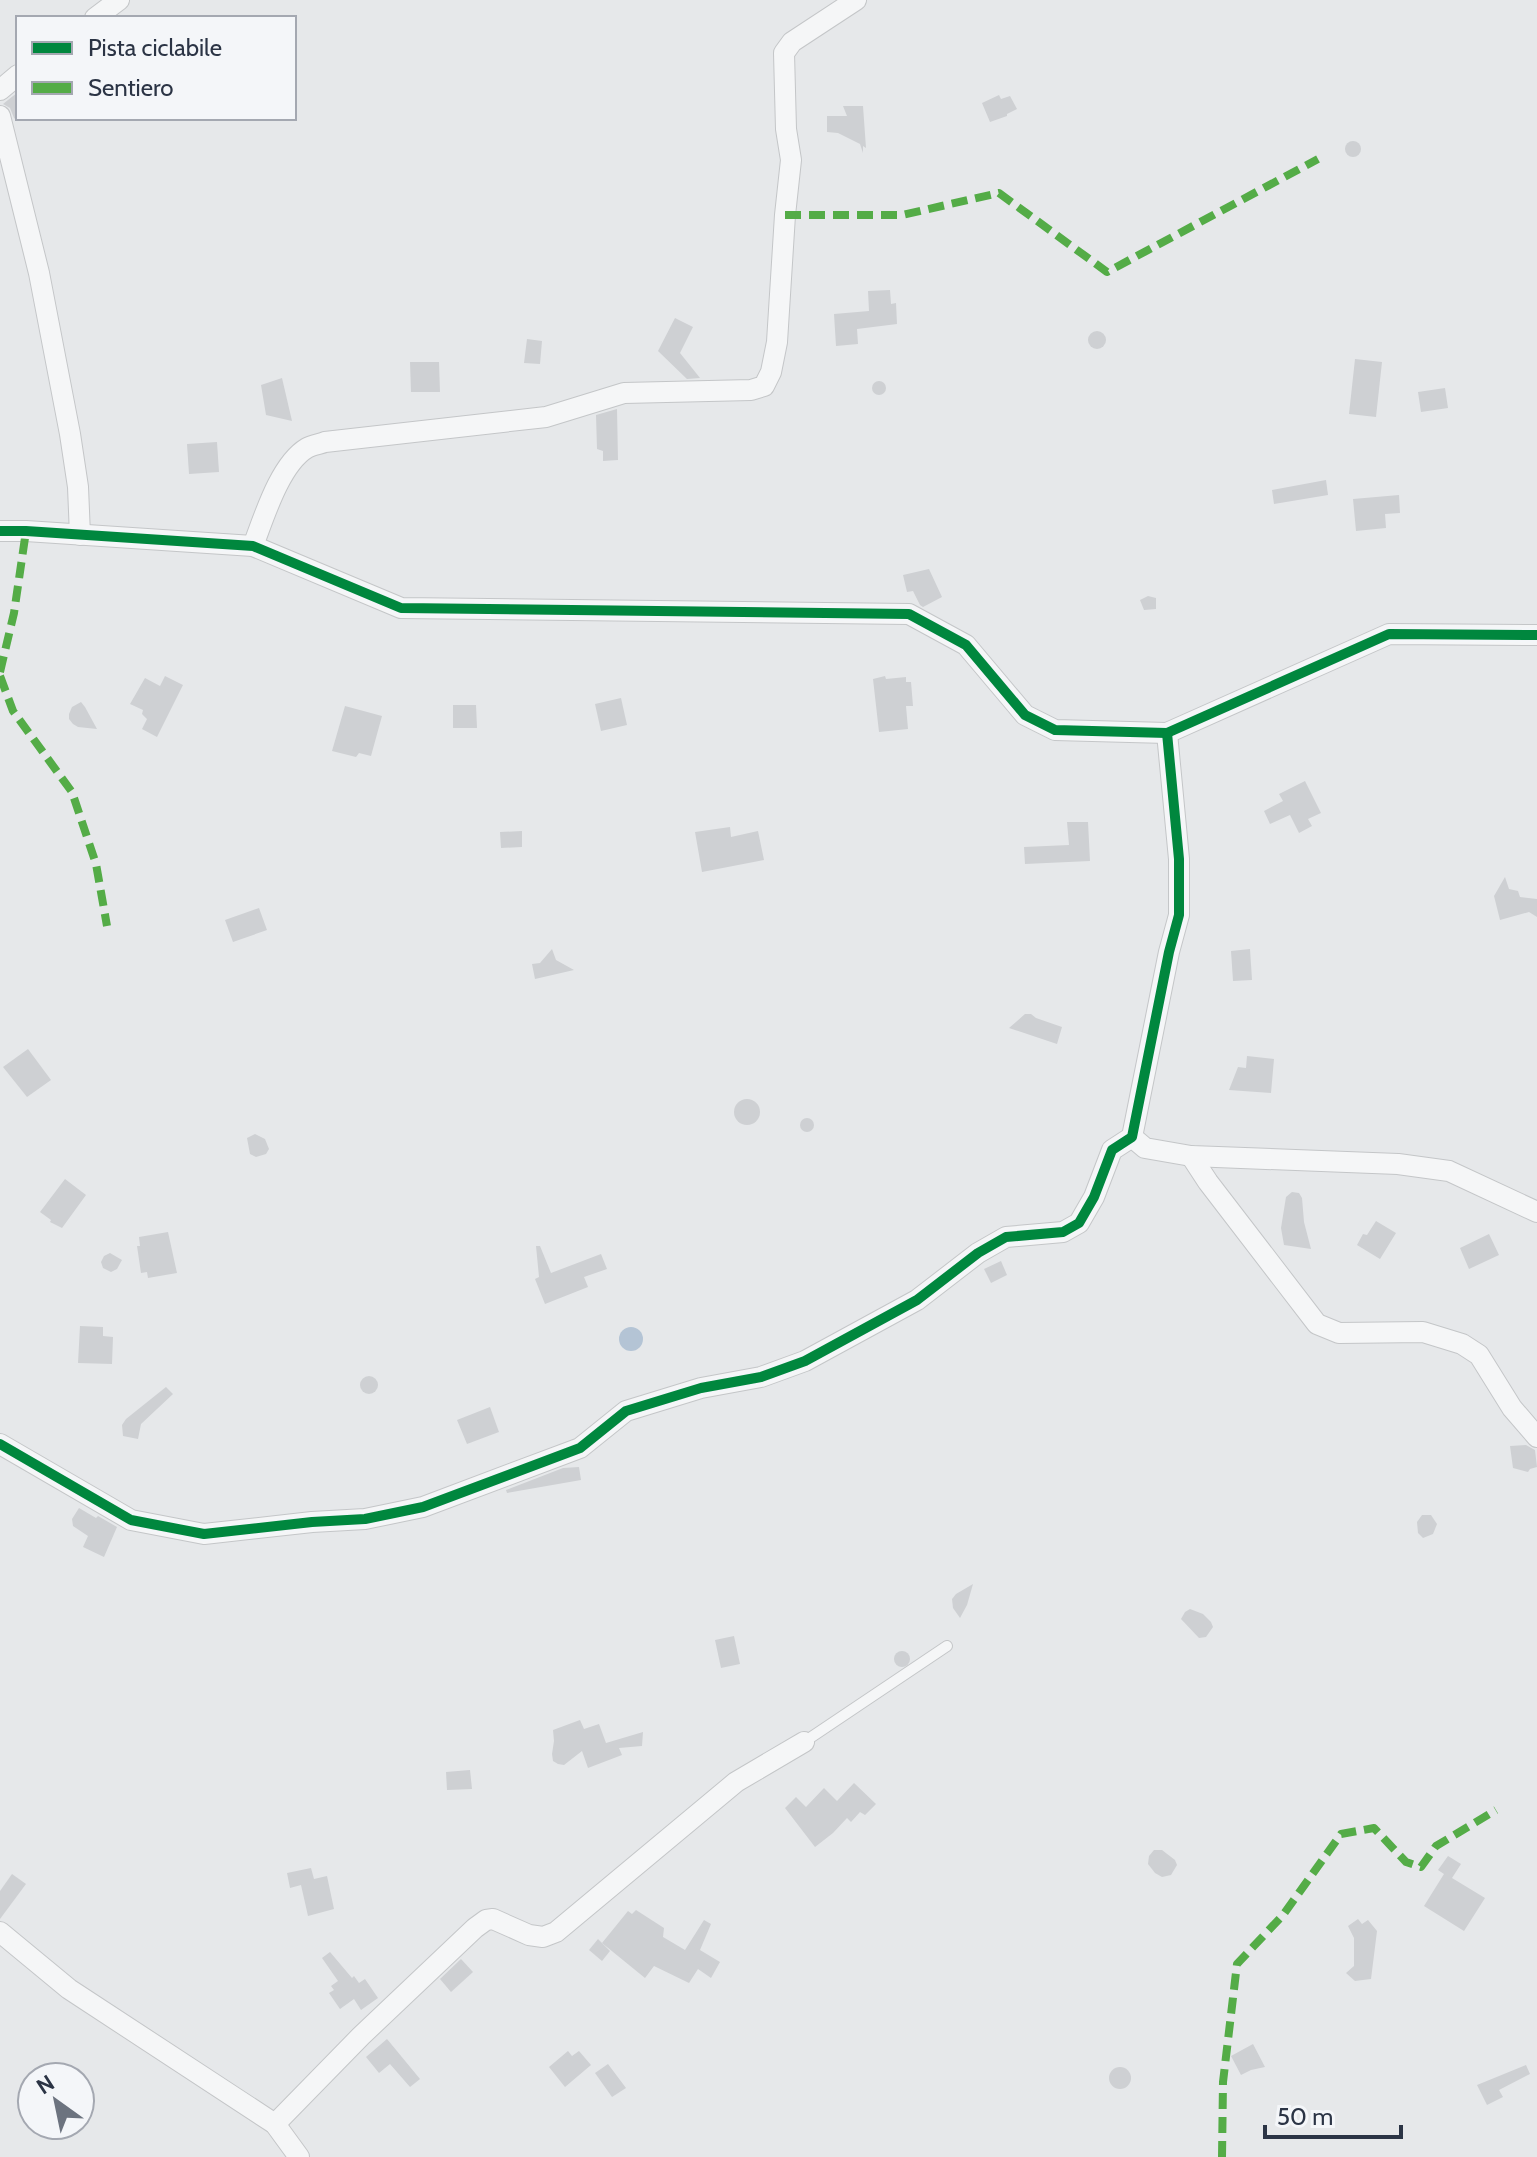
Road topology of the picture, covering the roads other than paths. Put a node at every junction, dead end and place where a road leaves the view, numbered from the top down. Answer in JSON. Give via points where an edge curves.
{"nodes":[{"id":1,"x":119,"y":0,"type":"edge"},
{"id":2,"x":856,"y":0,"type":"edge"},
{"id":3,"x":98,"y":16,"type":"edge"},
{"id":4,"x":16,"y":77,"type":"edge"},
{"id":5,"x":0,"y":90,"type":"edge"},
{"id":6,"x":0,"y":116,"type":"edge"},
{"id":7,"x":0,"y":531,"type":"edge"},
{"id":8,"x":80,"y":535,"type":"junction"},
{"id":9,"x":253,"y":546,"type":"junction"},
{"id":10,"x":1537,"y":635,"type":"edge"},
{"id":11,"x":1167,"y":733,"type":"junction"},
{"id":12,"x":1132,"y":1137,"type":"junction"},
{"id":13,"x":1191,"y":1156,"type":"junction"},
{"id":14,"x":1537,"y":1212,"type":"edge"},
{"id":15,"x":1537,"y":1437,"type":"edge"},
{"id":16,"x":0,"y":1444,"type":"edge"},
{"id":17,"x":947,"y":1646,"type":"dead end"},
{"id":18,"x":804,"y":1742,"type":"joint"},
{"id":19,"x":0,"y":1932,"type":"edge"},
{"id":20,"x":275,"y":2124,"type":"junction"},
{"id":21,"x":299,"y":2157,"type":"edge"}],
"edges":[{"from":1,"to":3,"type":"street"},
{"from":2,"to":9,"type":"street","via":[[792,42],[784,53],[791,160],[777,342],[764,386],[624,393],[546,417],[308,447],[279,483]]},
{"from":4,"to":5,"type":"street"},
{"from":6,"to":8,"type":"street","via":[[39,273],[78,487]]},
{"from":7,"to":8,"type":"street"},
{"from":8,"to":9,"type":"street"},
{"from":9,"to":11,"type":"street","via":[[401,608],[909,614],[966,645],[1025,715],[1055,730]]},
{"from":10,"to":11,"type":"street","via":[[1389,634]]},
{"from":11,"to":12,"type":"street","via":[[1179,915]]},
{"from":12,"to":13,"type":"street","via":[[1145,1148]]},
{"from":12,"to":16,"type":"street","via":[[1112,1150],[1079,1223],[1063,1232],[1006,1237],[917,1300],[805,1361],[626,1411],[580,1448],[423,1507],[365,1519],[204,1534],[131,1520]]},
{"from":13,"to":14,"type":"street","via":[[1398,1164],[1449,1171]]},
{"from":13,"to":15,"type":"street","via":[[1317,1324],[1339,1333],[1423,1332],[1462,1344],[1479,1355]]},
{"from":17,"to":18,"type":"lane"},
{"from":18,"to":20,"type":"street","via":[[736,1782],[556,1932],[529,1935],[486,1920]]},
{"from":19,"to":20,"type":"street","via":[[69,1989]]},
{"from":20,"to":21,"type":"street"}]}
